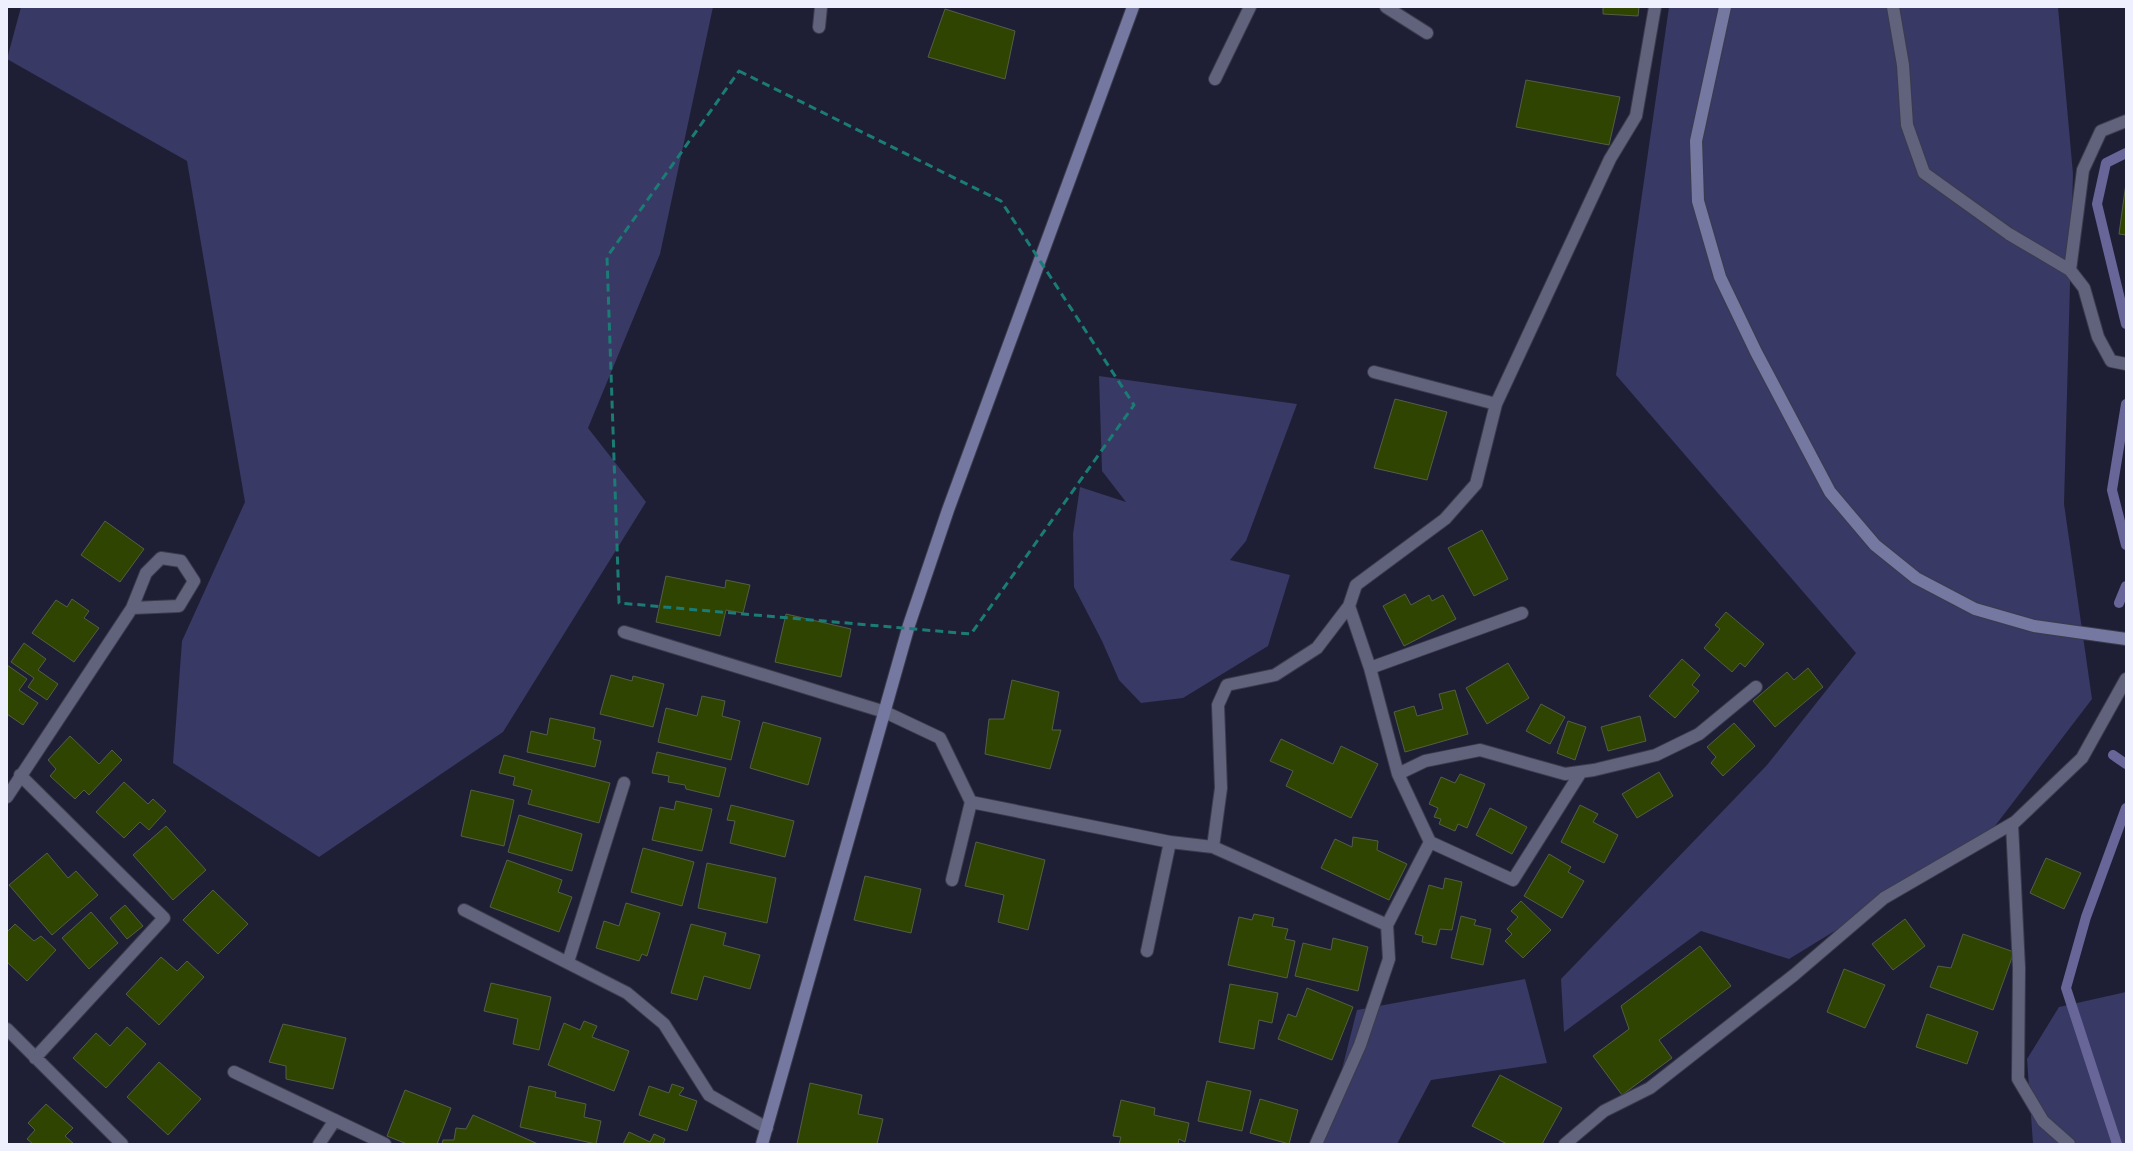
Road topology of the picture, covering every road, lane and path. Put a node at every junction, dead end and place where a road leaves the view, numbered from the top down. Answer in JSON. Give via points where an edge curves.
{"nodes":[{"id":1,"x":821,"y":7,"type":"edge"},
{"id":2,"x":1133,"y":7,"type":"edge"},
{"id":3,"x":1250,"y":7,"type":"edge"},
{"id":4,"x":1386,"y":7,"type":"edge"},
{"id":5,"x":1655,"y":7,"type":"edge"},
{"id":6,"x":1725,"y":7,"type":"edge"},
{"id":7,"x":1893,"y":7,"type":"edge"},
{"id":8,"x":819,"y":27,"type":"dead end"},
{"id":9,"x":1427,"y":33,"type":"dead end"},
{"id":10,"x":1216,"y":79,"type":"dead end"},
{"id":11,"x":2126,"y":121,"type":"edge"},
{"id":12,"x":2070,"y":270,"type":"junction"},
{"id":13,"x":2126,"y":364,"type":"edge"},
{"id":14,"x":1374,"y":372,"type":"dead end"},
{"id":15,"x":1496,"y":404,"type":"junction"},
{"id":16,"x":1349,"y":606,"type":"junction"},
{"id":17,"x":132,"y":608,"type":"junction"},
{"id":18,"x":1522,"y":613,"type":"dead end"},
{"id":19,"x":624,"y":632,"type":"dead end"},
{"id":20,"x":2126,"y":639,"type":"edge"},
{"id":21,"x":1370,"y":668,"type":"junction"},
{"id":22,"x":2126,"y":679,"type":"edge"},
{"id":23,"x":1756,"y":687,"type":"dead end"},
{"id":24,"x":885,"y":712,"type":"junction"},
{"id":25,"x":1581,"y":772,"type":"junction"},
{"id":26,"x":1398,"y":774,"type":"junction"},
{"id":27,"x":20,"y":775,"type":"junction"},
{"id":28,"x":624,"y":783,"type":"dead end"},
{"id":29,"x":7,"y":797,"type":"edge"},
{"id":30,"x":971,"y":802,"type":"junction"},
{"id":31,"x":2012,"y":824,"type":"junction"},
{"id":32,"x":1170,"y":842,"type":"junction"},
{"id":33,"x":1430,"y":842,"type":"junction"},
{"id":34,"x":1213,"y":847,"type":"junction"},
{"id":35,"x":952,"y":880,"type":"dead end"},
{"id":36,"x":464,"y":910,"type":"dead end"},
{"id":37,"x":1388,"y":925,"type":"junction"},
{"id":38,"x":1146,"y":951,"type":"dead end"},
{"id":39,"x":568,"y":962,"type":"junction"},
{"id":40,"x":7,"y":1029,"type":"edge"},
{"id":41,"x":35,"y":1058,"type":"junction"},
{"id":42,"x":234,"y":1072,"type":"dead end"},
{"id":43,"x":335,"y":1120,"type":"junction"},
{"id":44,"x":767,"y":1128,"type":"junction"},
{"id":45,"x":122,"y":1144,"type":"edge"},
{"id":46,"x":319,"y":1144,"type":"edge"},
{"id":47,"x":385,"y":1144,"type":"edge"},
{"id":48,"x":762,"y":1144,"type":"edge"},
{"id":49,"x":1316,"y":1144,"type":"edge"},
{"id":50,"x":1565,"y":1144,"type":"edge"},
{"id":51,"x":2069,"y":1144,"type":"edge"}],
"edges":[{"from":1,"to":8,"type":"street"},
{"from":2,"to":24,"type":"street","via":[[948,510],[909,625]]},
{"from":3,"to":10,"type":"street"},
{"from":4,"to":9,"type":"street"},
{"from":5,"to":15,"type":"street","via":[[1636,116],[1610,159]]},
{"from":6,"to":20,"type":"street","via":[[1696,141],[1698,201],[1720,277],[1756,352],[1830,492],[1875,545],[1916,578],[1975,609],[2034,626]]},
{"from":7,"to":12,"type":"street","via":[[1903,65],[1907,124],[1924,173],[2009,234]]},
{"from":11,"to":12,"type":"street","via":[[2102,130],[2082,170]]},
{"from":12,"to":13,"type":"street","via":[[2084,288],[2098,337],[2111,362]]},
{"from":14,"to":15,"type":"street"},
{"from":15,"to":16,"type":"street","via":[[1476,484],[1445,519],[1356,585]]},
{"from":16,"to":21,"type":"street"},
{"from":16,"to":34,"type":"street","via":[[1317,648],[1275,675],[1228,685],[1218,705],[1221,788]]},
{"from":17,"to":17,"type":"street","via":[[179,606],[194,580],[181,561],[161,558],[146,573]]},
{"from":17,"to":27,"type":"street"},
{"from":18,"to":21,"type":"street"},
{"from":19,"to":24,"type":"street"},
{"from":21,"to":26,"type":"street"},
{"from":22,"to":31,"type":"street","via":[[2082,758]]},
{"from":23,"to":25,"type":"street","via":[[1699,734],[1656,755]]},
{"from":24,"to":30,"type":"street","via":[[940,738]]},
{"from":24,"to":44,"type":"street"},
{"from":25,"to":26,"type":"street","via":[[1565,774],[1480,750],[1424,761]]},
{"from":25,"to":33,"type":"street","via":[[1513,880]]},
{"from":26,"to":33,"type":"street"},
{"from":27,"to":29,"type":"street"},
{"from":27,"to":41,"type":"street","via":[[164,918]]},
{"from":28,"to":39,"type":"street"},
{"from":30,"to":32,"type":"street"},
{"from":30,"to":35,"type":"street"},
{"from":31,"to":50,"type":"street","via":[[1884,898],[1794,975],[1650,1088],[1604,1111]]},
{"from":31,"to":51,"type":"street","via":[[2019,968],[2018,1079],[2042,1120]]},
{"from":32,"to":34,"type":"street"},
{"from":32,"to":38,"type":"street"},
{"from":33,"to":37,"type":"street"},
{"from":34,"to":37,"type":"street"},
{"from":36,"to":39,"type":"street"},
{"from":37,"to":49,"type":"street","via":[[1390,959],[1360,1044]]},
{"from":39,"to":44,"type":"street","via":[[627,993],[664,1024],[709,1095]]},
{"from":40,"to":41,"type":"street"},
{"from":41,"to":45,"type":"street"},
{"from":42,"to":43,"type":"street"},
{"from":43,"to":46,"type":"street"},
{"from":43,"to":47,"type":"street"},
{"from":44,"to":48,"type":"street"}]}
